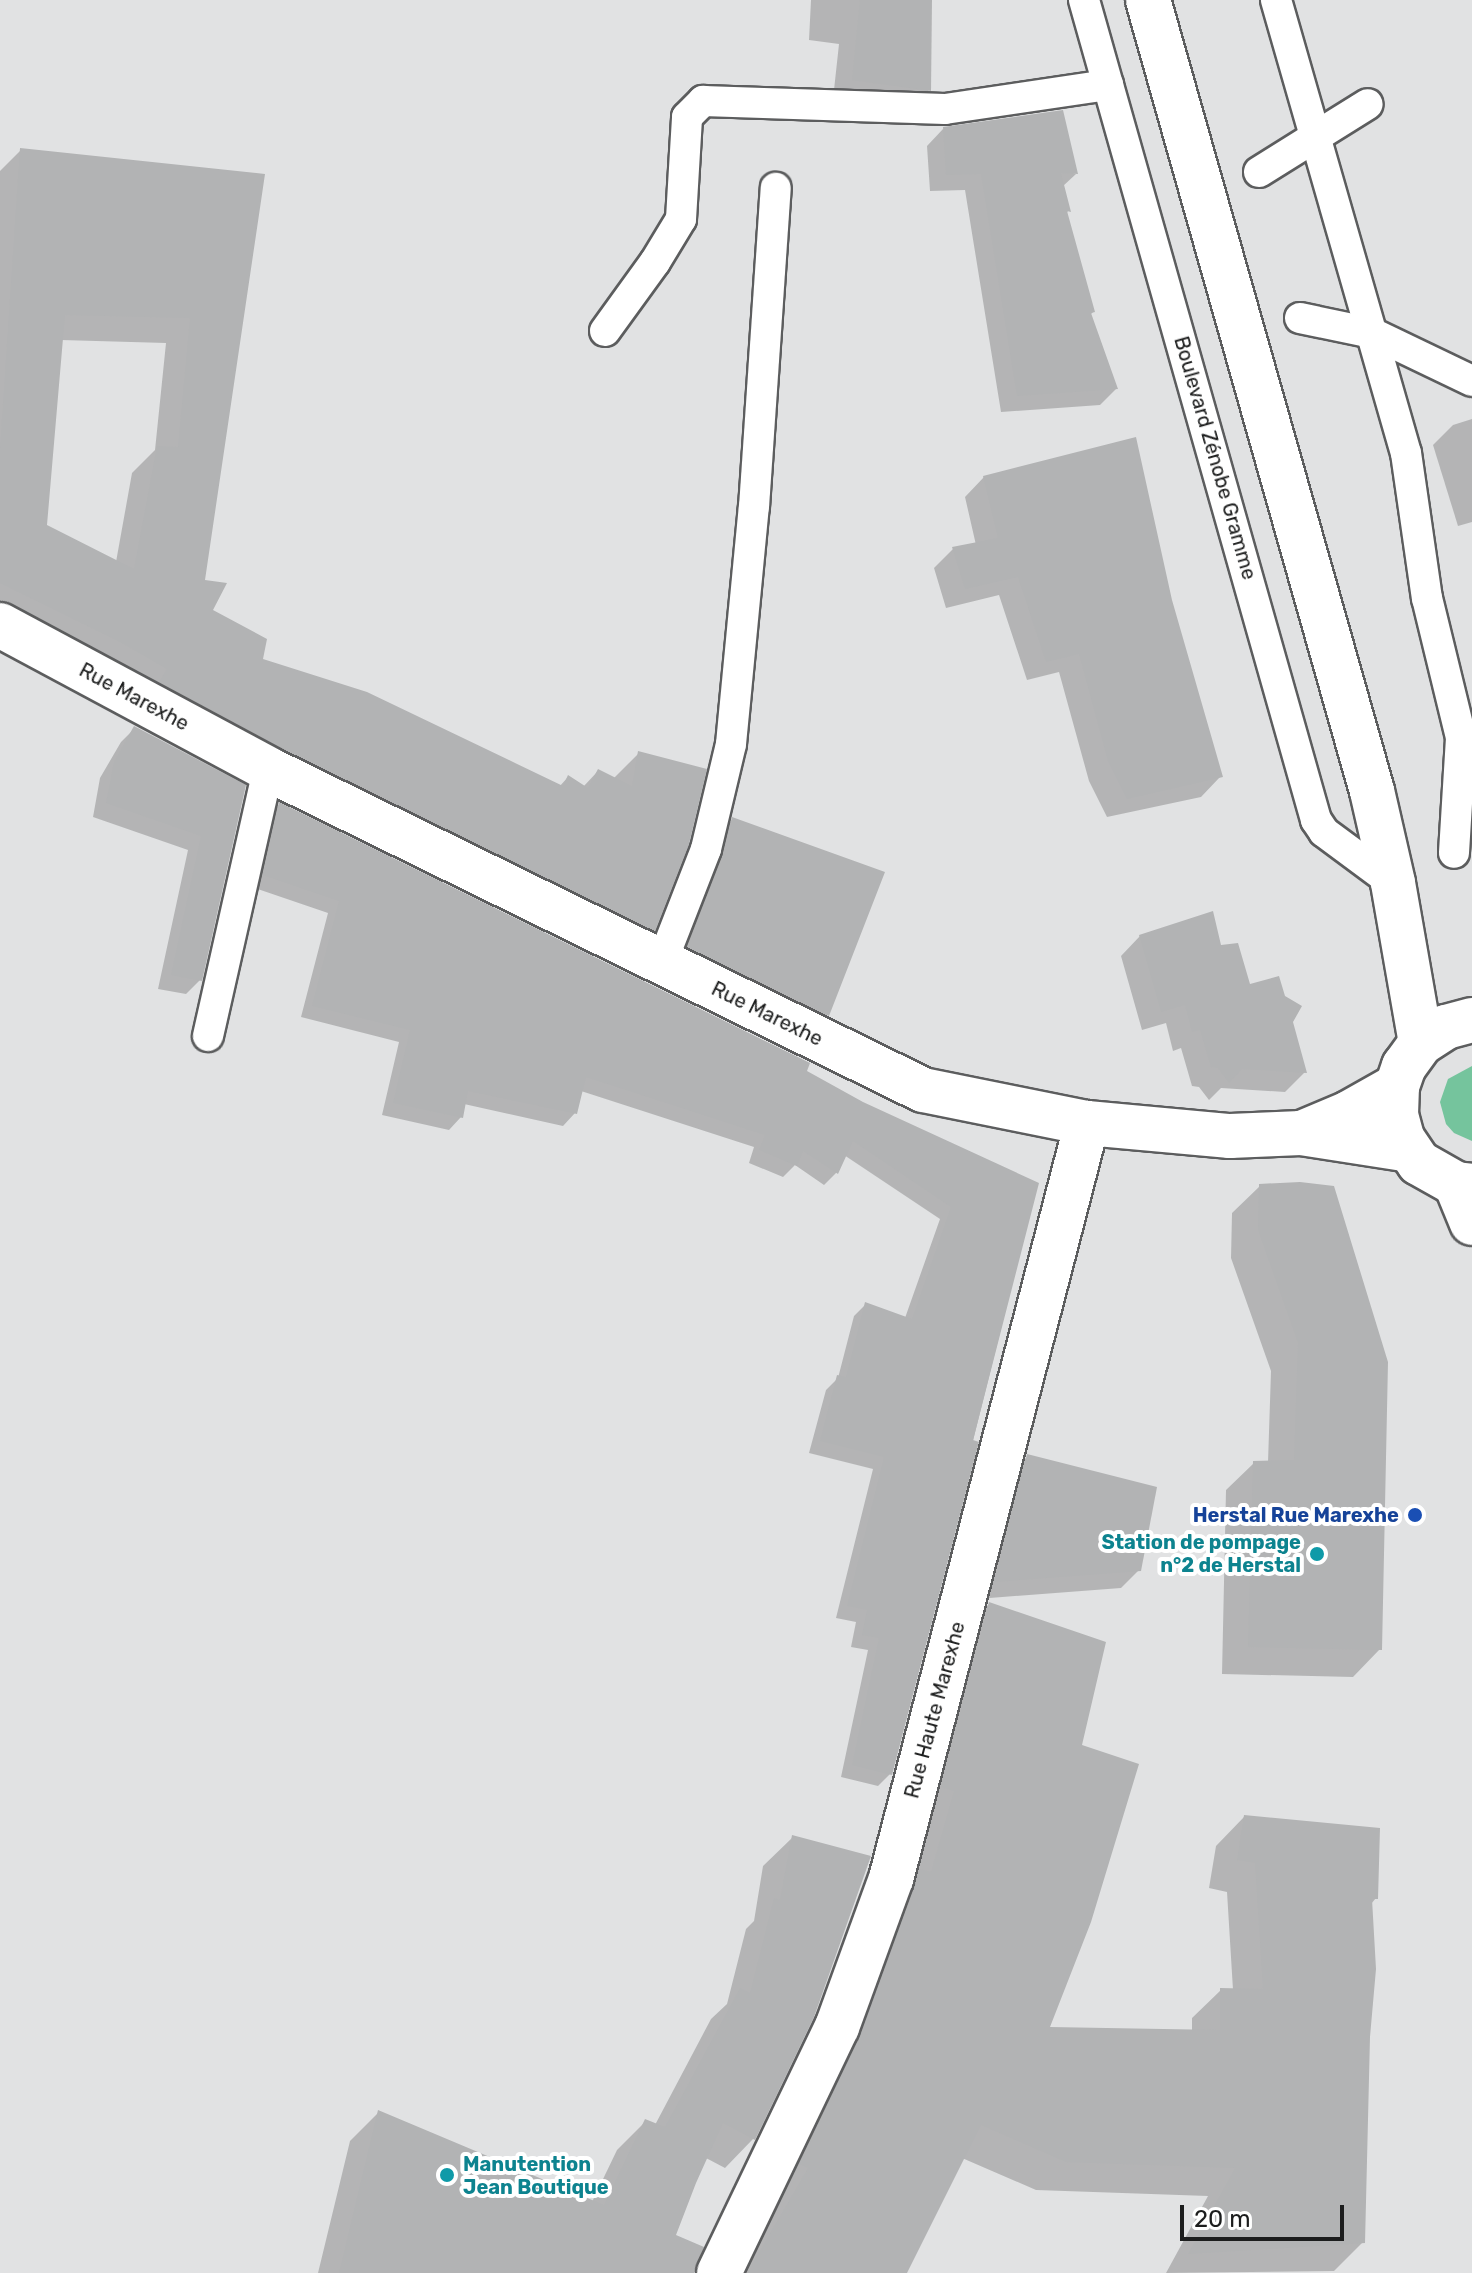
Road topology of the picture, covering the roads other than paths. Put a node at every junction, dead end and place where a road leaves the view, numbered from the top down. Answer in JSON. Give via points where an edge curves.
{"nodes":[{"id":1,"x":1084,"y":0,"type":"edge"},
{"id":2,"x":1148,"y":0,"type":"edge"},
{"id":3,"x":1276,"y":0,"type":"edge"},
{"id":4,"x":1108,"y":85,"type":"junction"},
{"id":5,"x":1368,"y":104,"type":"dead end"},
{"id":6,"x":1316,"y":138,"type":"junction"},
{"id":7,"x":1259,"y":172,"type":"dead end"},
{"id":8,"x":776,"y":188,"type":"dead end"},
{"id":9,"x":1300,"y":318,"type":"dead end"},
{"id":10,"x":605,"y":331,"type":"dead end"},
{"id":11,"x":1372,"y":333,"type":"junction"},
{"id":12,"x":1472,"y":381,"type":"edge"},
{"id":13,"x":0,"y":625,"type":"edge"},
{"id":14,"x":1466,"y":728,"type":"edge"},
{"id":15,"x":268,"y":769,"type":"junction"},
{"id":16,"x":1454,"y":853,"type":"dead end"},
{"id":17,"x":1393,"y":883,"type":"junction"},
{"id":18,"x":662,"y":962,"type":"junction"},
{"id":19,"x":1472,"y":1020,"type":"edge"},
{"id":20,"x":208,"y":1036,"type":"dead end"},
{"id":21,"x":1421,"y":1043,"type":"junction"},
{"id":22,"x":1397,"y":1086,"type":"junction"},
{"id":23,"x":1087,"y":1123,"type":"junction"},
{"id":24,"x":1301,"y":1133,"type":"junction"},
{"id":25,"x":1409,"y":1150,"type":"junction"},
{"id":26,"x":1467,"y":1197,"type":"edge"},
{"id":27,"x":719,"y":2273,"type":"edge"}],
"edges":[{"from":1,"to":4,"type":"lane","name":"Boulevard Zénobe Gramme"},
{"from":2,"to":17,"type":"street","via":[[1372,791]]},
{"from":3,"to":6,"type":"lane"},
{"from":4,"to":10,"type":"lane","via":[[945,109],[703,101],[687,117],[681,219]]},
{"from":4,"to":17,"type":"lane","name":"Boulevard Zénobe Gramme","via":[[1316,820],[1324,832]]},
{"from":5,"to":6,"type":"lane"},
{"from":6,"to":7,"type":"lane"},
{"from":6,"to":11,"type":"lane"},
{"from":8,"to":18,"type":"lane","via":[[731,744],[706,849]]},
{"from":9,"to":11,"type":"lane"},
{"from":11,"to":12,"type":"lane"},
{"from":11,"to":14,"type":"lane","via":[[1406,453],[1427,598]]},
{"from":13,"to":15,"type":"street","name":"Rue Marexhe"},
{"from":14,"to":16,"type":"lane"},
{"from":15,"to":18,"type":"street","name":"Rue Marexhe"},
{"from":15,"to":20,"type":"lane"},
{"from":17,"to":21,"type":"street"},
{"from":18,"to":23,"type":"street","name":"Rue Marexhe","via":[[923,1090]]},
{"from":19,"to":21,"type":"street","via":[[1446,1027]]},
{"from":21,"to":22,"type":"street"},
{"from":22,"to":24,"type":"street","name":"Rue Marexhe"},
{"from":22,"to":25,"type":"street","via":[[1396,1115]]},
{"from":23,"to":24,"type":"street","name":"Rue Marexhe","via":[[1230,1136]]},
{"from":23,"to":27,"type":"street","name":"Rue Haute Marexhe","via":[[891,1879],[837,2027]]},
{"from":24,"to":25,"type":"street","name":"Rue Marexhe"},
{"from":25,"to":26,"type":"street"}]}
